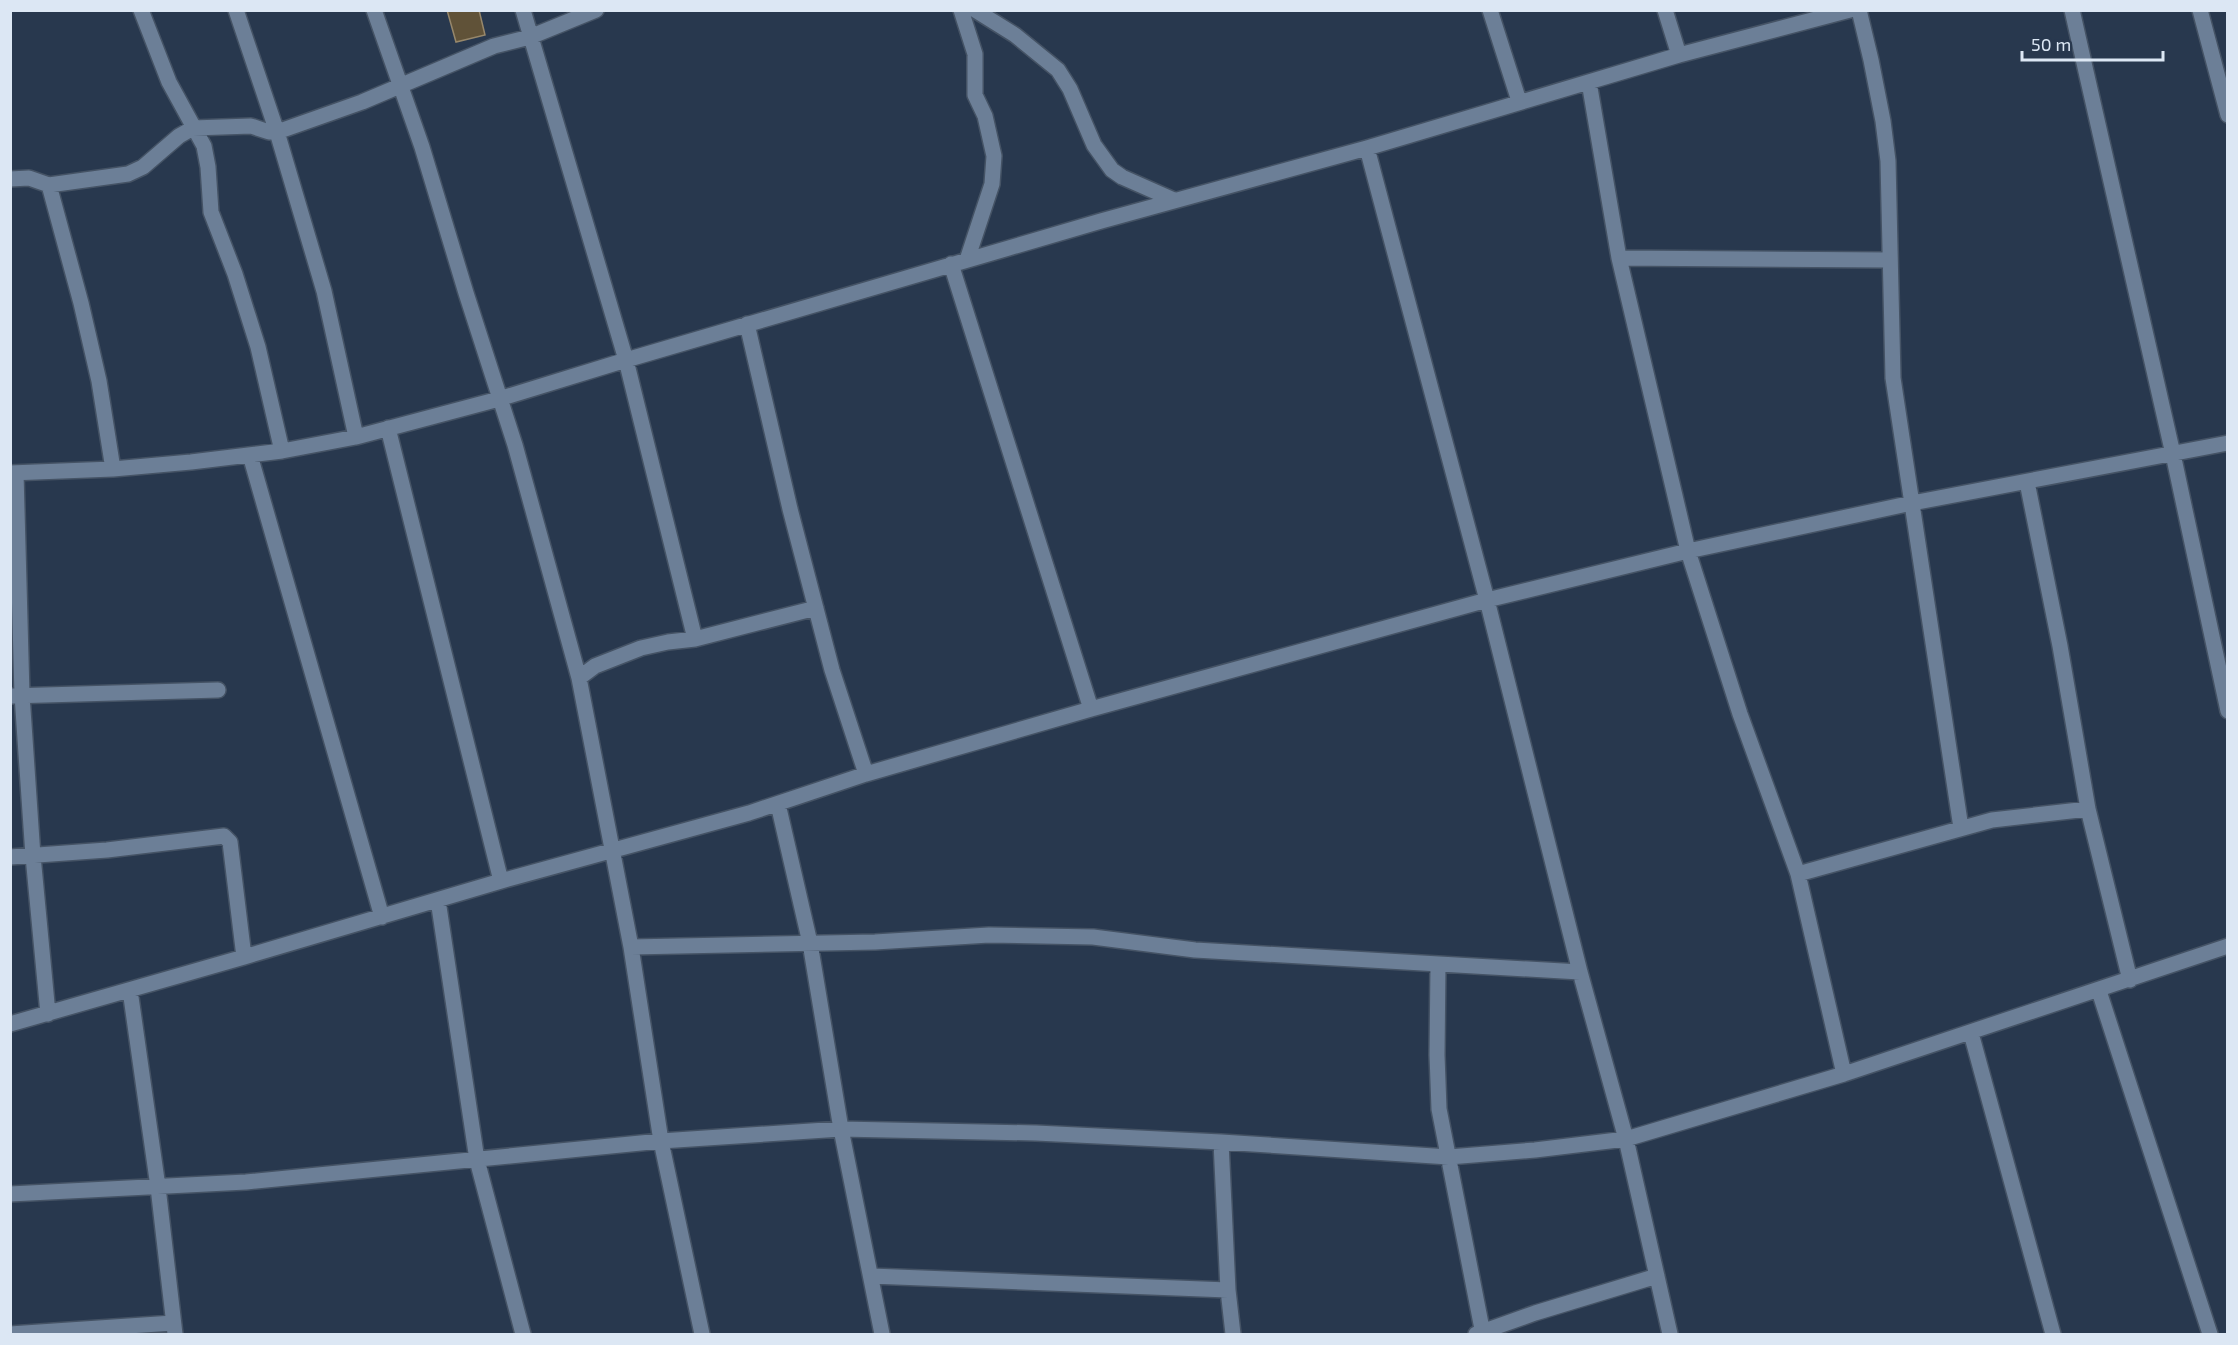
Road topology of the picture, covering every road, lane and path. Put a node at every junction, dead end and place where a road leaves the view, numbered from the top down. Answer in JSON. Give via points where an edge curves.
{"nodes":[{"id":1,"x":141,"y":10,"type":"edge"},
{"id":2,"x":236,"y":10,"type":"edge"},
{"id":3,"x":374,"y":10,"type":"edge"},
{"id":4,"x":522,"y":10,"type":"edge"},
{"id":5,"x":596,"y":10,"type":"edge"},
{"id":6,"x":961,"y":10,"type":"edge"},
{"id":7,"x":975,"y":10,"type":"edge"},
{"id":8,"x":1490,"y":10,"type":"edge"},
{"id":9,"x":1665,"y":10,"type":"edge"},
{"id":10,"x":1850,"y":10,"type":"edge"},
{"id":11,"x":1858,"y":10,"type":"edge"},
{"id":12,"x":2072,"y":10,"type":"edge"},
{"id":13,"x":2200,"y":10,"type":"edge"},
{"id":14,"x":530,"y":37,"type":"junction"},
{"id":15,"x":1679,"y":55,"type":"junction"},
{"id":16,"x":1589,"y":82,"type":"junction"},
{"id":17,"x":399,"y":86,"type":"junction"},
{"id":18,"x":1519,"y":101,"type":"junction"},
{"id":19,"x":2228,"y":115,"type":"edge"},
{"id":20,"x":193,"y":128,"type":"junction"},
{"id":21,"x":277,"y":132,"type":"junction"},
{"id":22,"x":1367,"y":148,"type":"junction"},
{"id":23,"x":10,"y":179,"type":"edge"},
{"id":24,"x":49,"y":185,"type":"junction"},
{"id":25,"x":1174,"y":200,"type":"junction"},
{"id":26,"x":1619,"y":258,"type":"junction"},
{"id":27,"x":967,"y":260,"type":"junction"},
{"id":28,"x":1889,"y":260,"type":"junction"},
{"id":29,"x":951,"y":264,"type":"junction"},
{"id":30,"x":747,"y":324,"type":"junction"},
{"id":31,"x":626,"y":360,"type":"junction"},
{"id":32,"x":499,"y":399,"type":"junction"},
{"id":33,"x":388,"y":428,"type":"junction"},
{"id":34,"x":356,"y":437,"type":"junction"},
{"id":35,"x":2228,"y":443,"type":"edge"},
{"id":36,"x":282,"y":451,"type":"junction"},
{"id":37,"x":2173,"y":454,"type":"junction"},
{"id":38,"x":250,"y":455,"type":"junction"},
{"id":39,"x":113,"y":469,"type":"junction"},
{"id":40,"x":13,"y":473,"type":"edge"},
{"id":41,"x":2027,"y":482,"type":"junction"},
{"id":42,"x":1912,"y":503,"type":"junction"},
{"id":43,"x":1688,"y":551,"type":"junction"},
{"id":44,"x":1487,"y":600,"type":"junction"},
{"id":45,"x":816,"y":608,"type":"junction"},
{"id":46,"x":695,"y":639,"type":"junction"},
{"id":47,"x":579,"y":678,"type":"junction"},
{"id":48,"x":218,"y":690,"type":"dead end"},
{"id":49,"x":16,"y":695,"type":"edge"},
{"id":50,"x":1091,"y":708,"type":"junction"},
{"id":51,"x":2228,"y":711,"type":"edge"},
{"id":52,"x":866,"y":774,"type":"junction"},
{"id":53,"x":778,"y":804,"type":"junction"},
{"id":54,"x":2088,"y":809,"type":"junction"},
{"id":55,"x":1961,"y":828,"type":"junction"},
{"id":56,"x":614,"y":850,"type":"junction"},
{"id":57,"x":33,"y":856,"type":"junction"},
{"id":58,"x":10,"y":857,"type":"edge"},
{"id":59,"x":1798,"y":874,"type":"junction"},
{"id":60,"x":501,"y":881,"type":"junction"},
{"id":61,"x":438,"y":900,"type":"junction"},
{"id":62,"x":382,"y":917,"type":"junction"},
{"id":63,"x":810,"y":943,"type":"junction"},
{"id":64,"x":2228,"y":946,"type":"edge"},
{"id":65,"x":631,"y":947,"type":"junction"},
{"id":66,"x":244,"y":957,"type":"junction"},
{"id":67,"x":1438,"y":965,"type":"junction"},
{"id":68,"x":1580,"y":972,"type":"junction"},
{"id":69,"x":2130,"y":980,"type":"junction"},
{"id":70,"x":130,"y":990,"type":"junction"},
{"id":71,"x":2099,"y":991,"type":"junction"},
{"id":72,"x":48,"y":1014,"type":"junction"},
{"id":73,"x":10,"y":1024,"type":"edge"},
{"id":74,"x":1971,"y":1033,"type":"junction"},
{"id":75,"x":1845,"y":1074,"type":"junction"},
{"id":76,"x":842,"y":1129,"type":"junction"},
{"id":77,"x":1626,"y":1139,"type":"junction"},
{"id":78,"x":661,"y":1141,"type":"junction"},
{"id":79,"x":1221,"y":1142,"type":"junction"},
{"id":80,"x":1449,"y":1157,"type":"junction"},
{"id":81,"x":477,"y":1160,"type":"junction"},
{"id":82,"x":158,"y":1188,"type":"junction"},
{"id":83,"x":10,"y":1194,"type":"edge"},
{"id":84,"x":871,"y":1276,"type":"junction"},
{"id":85,"x":1657,"y":1276,"type":"junction"},
{"id":86,"x":1228,"y":1290,"type":"junction"},
{"id":87,"x":174,"y":1329,"type":"edge"},
{"id":88,"x":10,"y":1334,"type":"edge"},
{"id":89,"x":1480,"y":1334,"type":"edge"},
{"id":90,"x":523,"y":1335,"type":"edge"},
{"id":91,"x":702,"y":1335,"type":"edge"},
{"id":92,"x":882,"y":1335,"type":"edge"},
{"id":93,"x":1233,"y":1335,"type":"edge"},
{"id":94,"x":1670,"y":1335,"type":"edge"},
{"id":95,"x":2053,"y":1335,"type":"edge"},
{"id":96,"x":2210,"y":1335,"type":"edge"}],
"edges":[{"from":1,"to":20,"type":"street","via":[[169,82]]},
{"from":2,"to":21,"type":"street"},
{"from":3,"to":17,"type":"street"},
{"from":4,"to":14,"type":"street"},
{"from":5,"to":14,"type":"street"},
{"from":6,"to":27,"type":"street","via":[[975,54],[975,95],[985,116],[994,156],[992,184]]},
{"from":7,"to":25,"type":"street","via":[[1015,35],[1058,70],[1094,145],[1113,170]]},
{"from":8,"to":18,"type":"street"},
{"from":9,"to":15,"type":"street"},
{"from":10,"to":15,"type":"street"},
{"from":11,"to":28,"type":"street","via":[[1888,161]]},
{"from":12,"to":37,"type":"street"},
{"from":13,"to":19,"type":"street"},
{"from":14,"to":17,"type":"street","via":[[494,46]]},
{"from":14,"to":31,"type":"street"},
{"from":15,"to":16,"type":"street"},
{"from":16,"to":18,"type":"street"},
{"from":16,"to":26,"type":"street"},
{"from":17,"to":21,"type":"street"},
{"from":17,"to":32,"type":"street","via":[[422,147]]},
{"from":18,"to":22,"type":"street"},
{"from":20,"to":21,"type":"street","via":[[251,126]]},
{"from":20,"to":24,"type":"street","via":[[128,174]]},
{"from":20,"to":36,"type":"street","via":[[204,146],[211,212],[258,347]]},
{"from":21,"to":34,"type":"street","via":[[324,291]]},
{"from":22,"to":25,"type":"street"},
{"from":22,"to":44,"type":"street"},
{"from":23,"to":24,"type":"street","via":[[30,178]]},
{"from":24,"to":39,"type":"street","via":[[99,381]]},
{"from":25,"to":27,"type":"street"},
{"from":26,"to":28,"type":"street"},
{"from":26,"to":43,"type":"street"},
{"from":27,"to":29,"type":"street"},
{"from":28,"to":42,"type":"street","via":[[1893,378]]},
{"from":29,"to":30,"type":"street"},
{"from":29,"to":50,"type":"street"},
{"from":30,"to":31,"type":"street"},
{"from":30,"to":45,"type":"street"},
{"from":31,"to":32,"type":"street"},
{"from":31,"to":46,"type":"street"},
{"from":32,"to":33,"type":"street"},
{"from":32,"to":47,"type":"street"},
{"from":33,"to":34,"type":"street"},
{"from":33,"to":60,"type":"street"},
{"from":34,"to":36,"type":"street"},
{"from":35,"to":37,"type":"street"},
{"from":36,"to":38,"type":"street"},
{"from":37,"to":41,"type":"street"},
{"from":37,"to":51,"type":"street"},
{"from":38,"to":39,"type":"street"},
{"from":38,"to":62,"type":"street"},
{"from":39,"to":40,"type":"street"},
{"from":40,"to":49,"type":"street"},
{"from":41,"to":42,"type":"street"},
{"from":41,"to":54,"type":"street"},
{"from":42,"to":43,"type":"street"},
{"from":42,"to":55,"type":"street"},
{"from":43,"to":44,"type":"street"},
{"from":43,"to":59,"type":"street","via":[[1740,714]]},
{"from":44,"to":50,"type":"street"},
{"from":44,"to":68,"type":"street"},
{"from":45,"to":46,"type":"street"},
{"from":45,"to":52,"type":"street"},
{"from":46,"to":47,"type":"street","via":[[640,648],[595,666]]},
{"from":47,"to":56,"type":"street"},
{"from":48,"to":49,"type":"street"},
{"from":49,"to":57,"type":"street"},
{"from":50,"to":52,"type":"street"},
{"from":52,"to":53,"type":"street"},
{"from":53,"to":56,"type":"street"},
{"from":53,"to":63,"type":"street"},
{"from":54,"to":55,"type":"street","via":[[1992,820]]},
{"from":54,"to":69,"type":"street"},
{"from":55,"to":59,"type":"street"},
{"from":56,"to":60,"type":"street"},
{"from":56,"to":65,"type":"street"},
{"from":57,"to":58,"type":"street"},
{"from":57,"to":66,"type":"street","via":[[224,836],[230,842]]},
{"from":57,"to":72,"type":"street"},
{"from":59,"to":75,"type":"street"},
{"from":60,"to":61,"type":"street"},
{"from":61,"to":62,"type":"street"},
{"from":61,"to":81,"type":"street"},
{"from":62,"to":66,"type":"street"},
{"from":63,"to":65,"type":"street"},
{"from":63,"to":67,"type":"street","via":[[989,935],[1093,938],[1195,950]]},
{"from":63,"to":76,"type":"street"},
{"from":64,"to":69,"type":"street"},
{"from":65,"to":78,"type":"street"},
{"from":66,"to":70,"type":"street"},
{"from":67,"to":68,"type":"street"},
{"from":67,"to":80,"type":"street","via":[[1439,1109]]},
{"from":68,"to":77,"type":"street"},
{"from":69,"to":71,"type":"street"},
{"from":70,"to":72,"type":"street"},
{"from":70,"to":82,"type":"street"},
{"from":71,"to":74,"type":"street"},
{"from":71,"to":96,"type":"street"},
{"from":72,"to":73,"type":"street"},
{"from":74,"to":75,"type":"street"},
{"from":74,"to":95,"type":"street"},
{"from":75,"to":77,"type":"street"},
{"from":76,"to":78,"type":"street"},
{"from":76,"to":79,"type":"street","via":[[1036,1132]]},
{"from":76,"to":84,"type":"street"},
{"from":77,"to":80,"type":"street"},
{"from":77,"to":85,"type":"street"},
{"from":78,"to":81,"type":"street"},
{"from":78,"to":91,"type":"street"},
{"from":79,"to":80,"type":"street"},
{"from":79,"to":86,"type":"street"},
{"from":80,"to":89,"type":"street"},
{"from":81,"to":82,"type":"street"},
{"from":81,"to":90,"type":"street"},
{"from":82,"to":83,"type":"street"},
{"from":82,"to":87,"type":"street"},
{"from":84,"to":86,"type":"street"},
{"from":84,"to":92,"type":"street"},
{"from":85,"to":89,"type":"street","via":[[1535,1312]]},
{"from":85,"to":94,"type":"street"},
{"from":86,"to":93,"type":"street"},
{"from":87,"to":88,"type":"street"}]}
